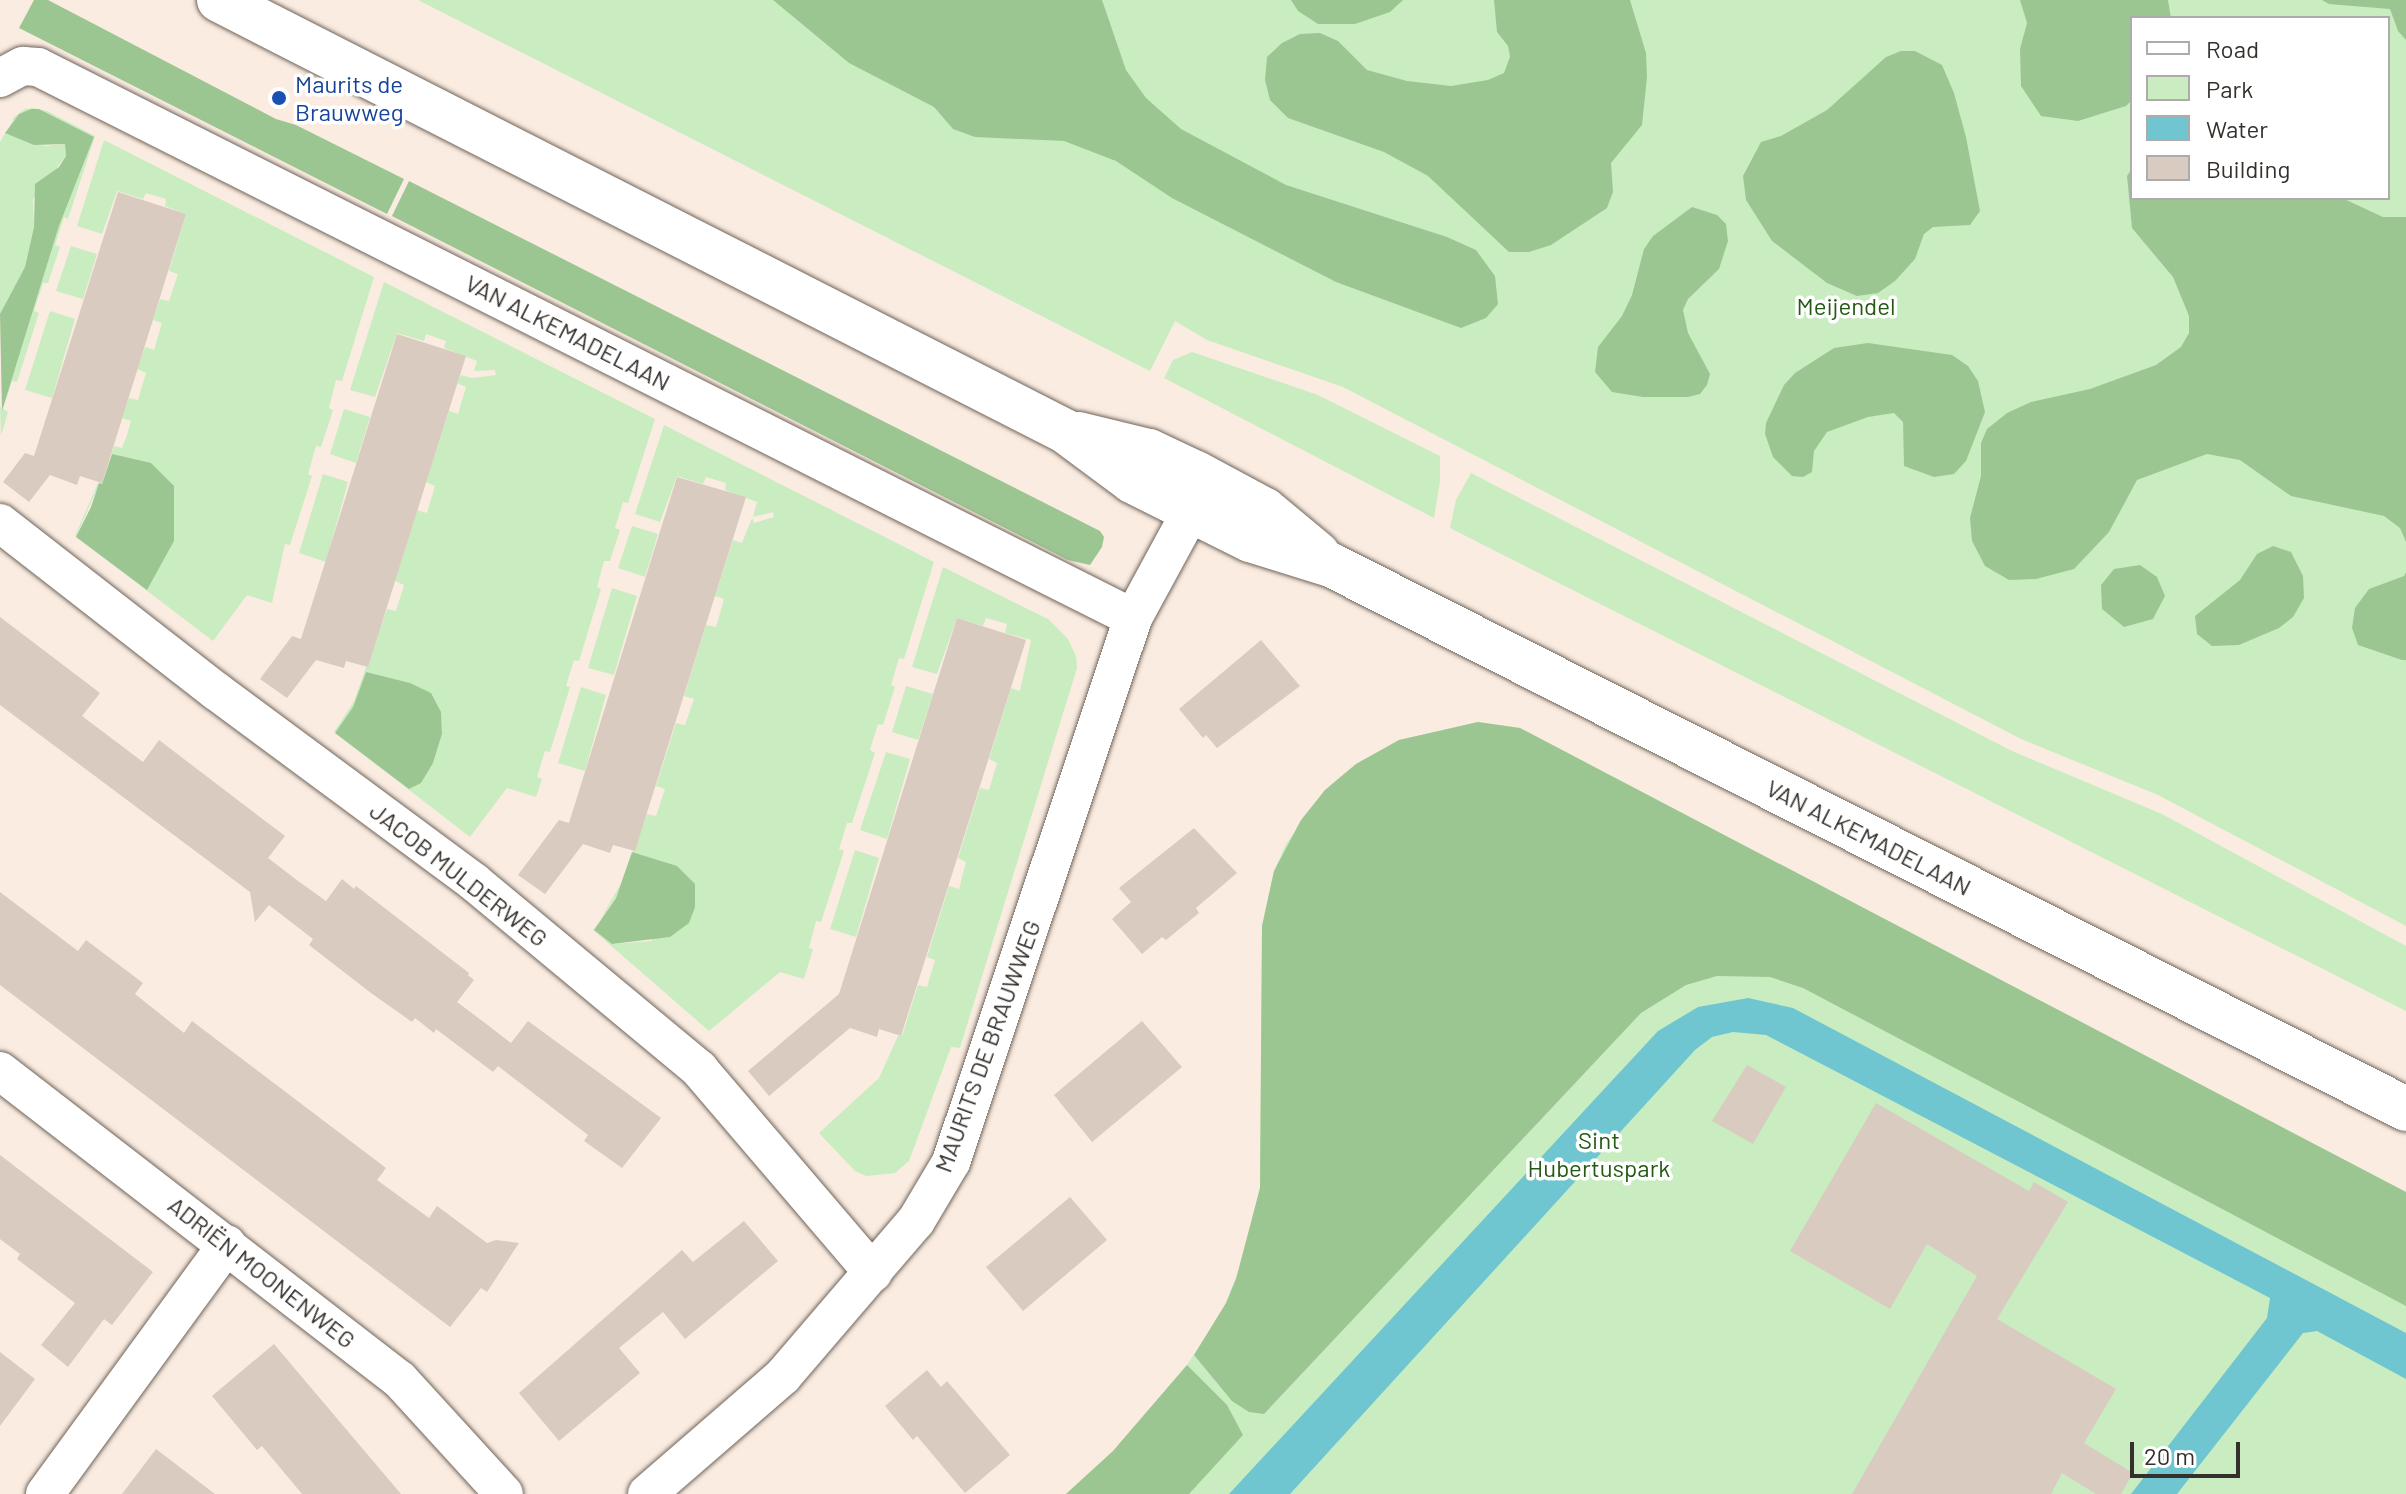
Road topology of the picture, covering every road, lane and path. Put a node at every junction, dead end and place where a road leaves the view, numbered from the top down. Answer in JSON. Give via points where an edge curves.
{"nodes":[{"id":1,"x":219,"y":0,"type":"edge"},
{"id":2,"x":0,"y":78,"type":"edge"},
{"id":3,"x":1065,"y":431,"type":"junction"},
{"id":4,"x":1191,"y":511,"type":"junction"},
{"id":5,"x":0,"y":523,"type":"edge"},
{"id":6,"x":1331,"y":565,"type":"junction"},
{"id":7,"x":1133,"y":618,"type":"junction"},
{"id":8,"x":0,"y":1071,"type":"edge"},
{"id":9,"x":2406,"y":1109,"type":"edge"},
{"id":10,"x":227,"y":1244,"type":"junction"},
{"id":11,"x":873,"y":1273,"type":"junction"},
{"id":12,"x":45,"y":1494,"type":"edge"},
{"id":13,"x":504,"y":1494,"type":"edge"},
{"id":14,"x":647,"y":1494,"type":"edge"}],
"edges":[{"from":1,"to":3,"type":"main road","name":"VAN ALKEMADELAAN"},
{"from":2,"to":7,"type":"street","name":"VAN ALKEMADELAAN","via":[[23,66],[38,67]]},
{"from":3,"to":4,"type":"main road","name":"VAN ALKEMADELAAN","via":[[1132,481]]},
{"from":3,"to":6,"type":"main road","name":"VAN ALKEMADELAAN","via":[[1149,451],[1196,473],[1265,510]]},
{"from":4,"to":6,"type":"main road","name":"VAN ALKEMADELAAN","via":[[1250,540]]},
{"from":4,"to":7,"type":"street","name":"MAURITS DE BRAUWWEG"},
{"from":5,"to":11,"type":"street","name":"JACOB MULDERWEG","via":[[203,682],[474,882],[699,1069]]},
{"from":6,"to":9,"type":"main road","name":"VAN ALKEMADELAAN"},
{"from":7,"to":11,"type":"street","name":"MAURITS DE BRAUWWEG","via":[[951,1162],[916,1221]]},
{"from":8,"to":10,"type":"street","name":"ADRIËN MOONENWEG"},
{"from":10,"to":12,"type":"street"},
{"from":10,"to":13,"type":"street","name":"ADRIËN MOONENWEG","via":[[400,1380]]},
{"from":11,"to":14,"type":"street","name":"MAURITS DE BRAUWWEG","via":[[783,1376]]}]}
